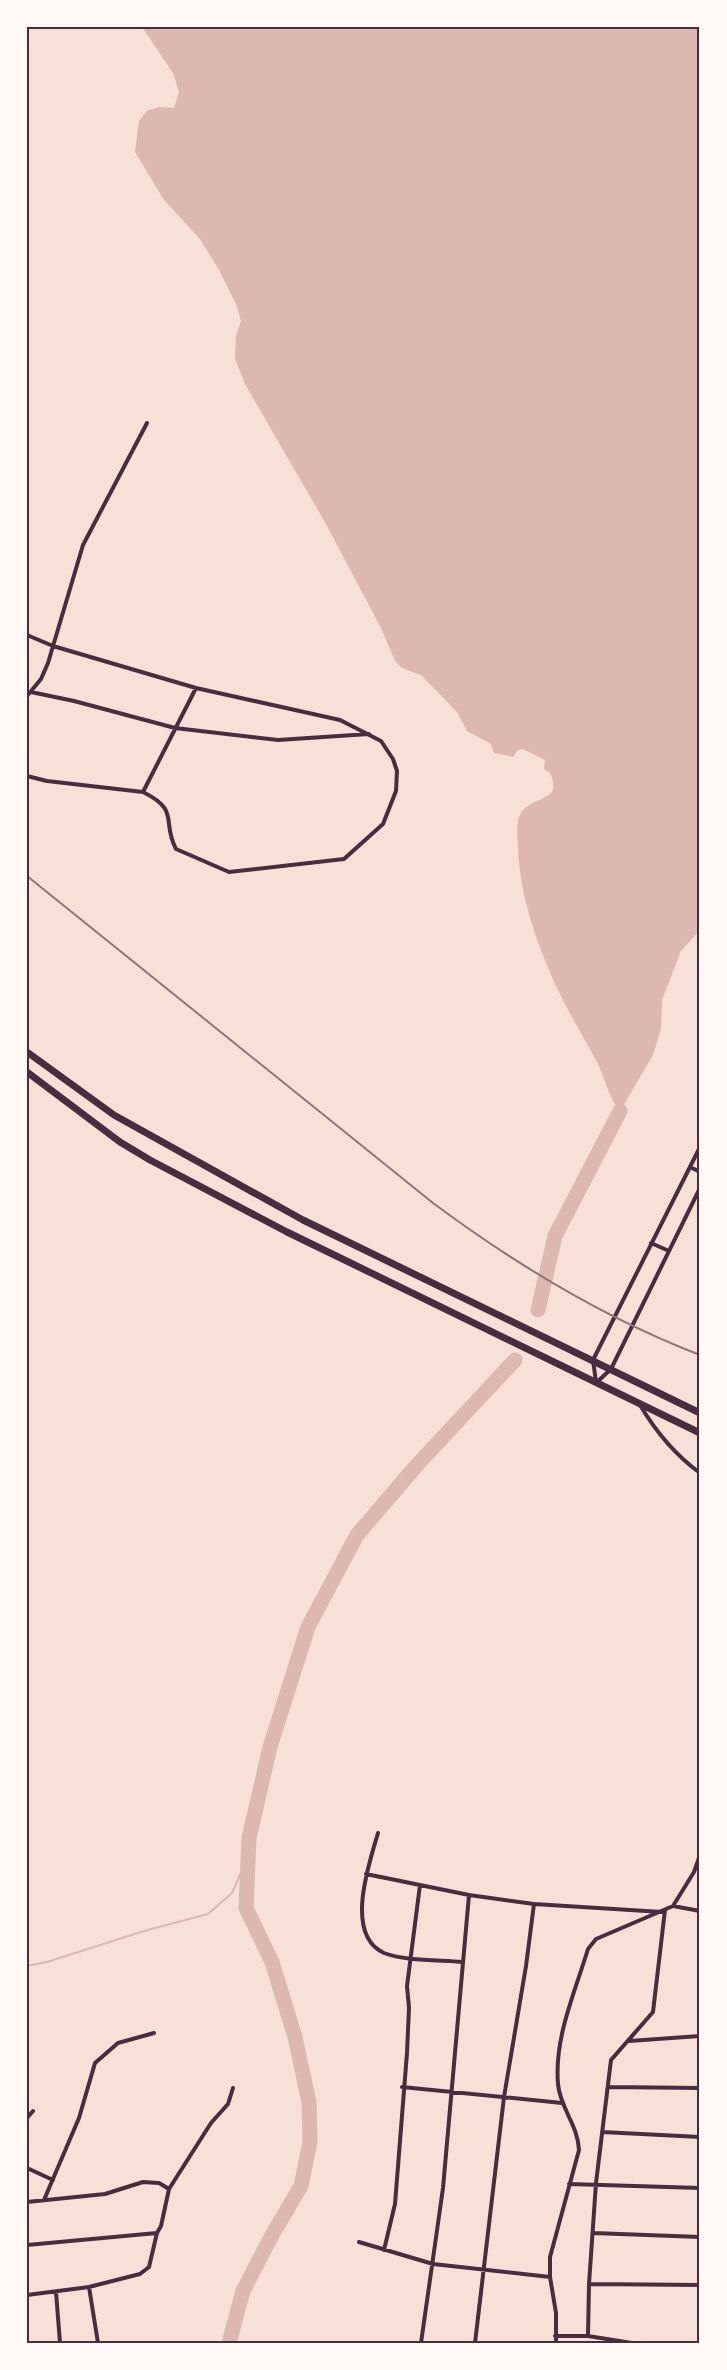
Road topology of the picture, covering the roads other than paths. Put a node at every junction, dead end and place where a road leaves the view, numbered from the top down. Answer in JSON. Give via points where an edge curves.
{"nodes":[{"id":1,"x":147,"y":423,"type":"dead end"},
{"id":2,"x":27,"y":635,"type":"edge"},
{"id":3,"x":53,"y":646,"type":"junction"},
{"id":4,"x":196,"y":688,"type":"junction"},
{"id":5,"x":29,"y":694,"type":"edge"},
{"id":6,"x":175,"y":728,"type":"junction"},
{"id":7,"x":370,"y":734,"type":"junction"},
{"id":8,"x":27,"y":776,"type":"edge"},
{"id":9,"x":143,"y":792,"type":"junction"},
{"id":10,"x":27,"y":1052,"type":"edge"},
{"id":11,"x":27,"y":1072,"type":"edge"},
{"id":12,"x":700,"y":1147,"type":"edge"},
{"id":13,"x":690,"y":1167,"type":"junction"},
{"id":14,"x":700,"y":1172,"type":"edge"},
{"id":15,"x":700,"y":1188,"type":"edge"},
{"id":16,"x":651,"y":1243,"type":"junction"},
{"id":17,"x":669,"y":1251,"type":"junction"},
{"id":18,"x":593,"y":1360,"type":"junction"},
{"id":19,"x":611,"y":1369,"type":"junction"},
{"id":20,"x":596,"y":1383,"type":"junction"},
{"id":21,"x":640,"y":1404,"type":"junction"},
{"id":22,"x":700,"y":1413,"type":"edge"},
{"id":23,"x":700,"y":1433,"type":"edge"},
{"id":24,"x":700,"y":1473,"type":"edge"},
{"id":25,"x":378,"y":1833,"type":"dead end"},
{"id":26,"x":700,"y":1855,"type":"edge"},
{"id":27,"x":366,"y":1874,"type":"junction"},
{"id":28,"x":420,"y":1885,"type":"junction"},
{"id":29,"x":469,"y":1895,"type":"junction"},
{"id":30,"x":534,"y":1904,"type":"junction"},
{"id":31,"x":673,"y":1906,"type":"junction"},
{"id":32,"x":664,"y":1911,"type":"junction"},
{"id":33,"x":700,"y":1911,"type":"edge"},
{"id":34,"x":410,"y":1958,"type":"junction"},
{"id":35,"x":462,"y":1962,"type":"junction"},
{"id":36,"x":154,"y":2033,"type":"dead end"},
{"id":37,"x":700,"y":2036,"type":"edge"},
{"id":38,"x":629,"y":2041,"type":"junction"},
{"id":39,"x":402,"y":2087,"type":"junction"},
{"id":40,"x":609,"y":2087,"type":"junction"},
{"id":41,"x":233,"y":2088,"type":"dead end"},
{"id":42,"x":700,"y":2088,"type":"edge"},
{"id":43,"x":452,"y":2092,"type":"junction"},
{"id":44,"x":504,"y":2097,"type":"junction"},
{"id":45,"x":562,"y":2103,"type":"junction"},
{"id":46,"x":33,"y":2111,"type":"dead end"},
{"id":47,"x":27,"y":2118,"type":"edge"},
{"id":48,"x":602,"y":2132,"type":"junction"},
{"id":49,"x":700,"y":2137,"type":"edge"},
{"id":50,"x":27,"y":2168,"type":"edge"},
{"id":51,"x":53,"y":2180,"type":"junction"},
{"id":52,"x":596,"y":2183,"type":"junction"},
{"id":53,"x":569,"y":2184,"type":"junction"},
{"id":54,"x":700,"y":2188,"type":"edge"},
{"id":55,"x":169,"y":2189,"type":"junction"},
{"id":56,"x":44,"y":2200,"type":"junction"},
{"id":57,"x":27,"y":2202,"type":"edge"},
{"id":58,"x":157,"y":2233,"type":"junction"},
{"id":59,"x":593,"y":2233,"type":"junction"},
{"id":60,"x":700,"y":2237,"type":"edge"},
{"id":61,"x":359,"y":2242,"type":"dead end"},
{"id":62,"x":27,"y":2245,"type":"edge"},
{"id":63,"x":384,"y":2250,"type":"junction"},
{"id":64,"x":433,"y":2264,"type":"junction"},
{"id":65,"x":484,"y":2271,"type":"junction"},
{"id":66,"x":549,"y":2277,"type":"junction"},
{"id":67,"x":589,"y":2284,"type":"junction"},
{"id":68,"x":700,"y":2285,"type":"edge"},
{"id":69,"x":89,"y":2287,"type":"junction"},
{"id":70,"x":56,"y":2292,"type":"junction"},
{"id":71,"x":27,"y":2295,"type":"edge"},
{"id":72,"x":555,"y":2336,"type":"junction"},
{"id":73,"x":588,"y":2336,"type":"junction"},
{"id":74,"x":60,"y":2343,"type":"edge"},
{"id":75,"x":98,"y":2343,"type":"edge"},
{"id":76,"x":421,"y":2343,"type":"edge"},
{"id":77,"x":475,"y":2343,"type":"edge"},
{"id":78,"x":556,"y":2343,"type":"edge"},
{"id":79,"x":632,"y":2343,"type":"edge"}],
"edges":[{"from":1,"to":3,"type":"street","via":[[83,545]]},
{"from":2,"to":3,"type":"street"},
{"from":3,"to":4,"type":"street"},
{"from":3,"to":5,"type":"street","via":[[41,679]]},
{"from":4,"to":6,"type":"street"},
{"from":4,"to":7,"type":"street","via":[[340,720]]},
{"from":5,"to":6,"type":"street","via":[[74,701]]},
{"from":6,"to":7,"type":"street","via":[[278,740]]},
{"from":6,"to":9,"type":"street"},
{"from":7,"to":9,"type":"street","via":[[381,741],[393,759],[396,791],[383,824],[344,859],[230,872],[176,849],[166,808]]},
{"from":8,"to":9,"type":"street"},
{"from":10,"to":18,"type":"highway","via":[[114,1115],[246,1189]]},
{"from":11,"to":20,"type":"highway","via":[[150,1160],[287,1232]]},
{"from":12,"to":13,"type":"street"},
{"from":13,"to":14,"type":"street"},
{"from":13,"to":16,"type":"street"},
{"from":15,"to":17,"type":"street"},
{"from":16,"to":17,"type":"street"},
{"from":16,"to":18,"type":"street"},
{"from":17,"to":19,"type":"street"},
{"from":18,"to":19,"type":"highway"},
{"from":18,"to":20,"type":"street"},
{"from":19,"to":20,"type":"street"},
{"from":19,"to":22,"type":"highway"},
{"from":20,"to":21,"type":"highway"},
{"from":21,"to":23,"type":"highway"},
{"from":21,"to":24,"type":"street","via":[[671,1449]]},
{"from":25,"to":27,"type":"street"},
{"from":26,"to":31,"type":"street"},
{"from":27,"to":28,"type":"street"},
{"from":27,"to":34,"type":"street","via":[[362,1902],[368,1939],[385,1954]]},
{"from":28,"to":29,"type":"street"},
{"from":28,"to":34,"type":"street"},
{"from":29,"to":30,"type":"street"},
{"from":29,"to":35,"type":"street"},
{"from":30,"to":32,"type":"street"},
{"from":30,"to":44,"type":"street"},
{"from":31,"to":32,"type":"street"},
{"from":31,"to":33,"type":"street"},
{"from":32,"to":38,"type":"street","via":[[653,2012]]},
{"from":32,"to":45,"type":"street","via":[[596,1939],[588,1949],[562,2030],[558,2085]]},
{"from":34,"to":35,"type":"street"},
{"from":34,"to":39,"type":"street"},
{"from":35,"to":43,"type":"street"},
{"from":36,"to":51,"type":"street","via":[[118,2043],[95,2063],[80,2118]]},
{"from":37,"to":38,"type":"street"},
{"from":38,"to":40,"type":"street","via":[[611,2060]]},
{"from":39,"to":43,"type":"street"},
{"from":39,"to":63,"type":"street","via":[[394,2204]]},
{"from":40,"to":42,"type":"street"},
{"from":40,"to":48,"type":"street"},
{"from":41,"to":55,"type":"street","via":[[228,2104],[207,2128]]},
{"from":43,"to":44,"type":"street"},
{"from":43,"to":64,"type":"street"},
{"from":44,"to":45,"type":"street"},
{"from":44,"to":65,"type":"street"},
{"from":45,"to":53,"type":"street","via":[[579,2137]]},
{"from":46,"to":47,"type":"street"},
{"from":48,"to":49,"type":"street"},
{"from":48,"to":52,"type":"street"},
{"from":50,"to":51,"type":"street"},
{"from":51,"to":56,"type":"street"},
{"from":52,"to":53,"type":"street"},
{"from":52,"to":54,"type":"street"},
{"from":52,"to":59,"type":"street"},
{"from":53,"to":66,"type":"street","via":[[550,2257]]},
{"from":55,"to":56,"type":"street","via":[[151,2181],[105,2193]]},
{"from":55,"to":58,"type":"street"},
{"from":56,"to":57,"type":"street"},
{"from":58,"to":62,"type":"street"},
{"from":58,"to":69,"type":"street","via":[[149,2267],[140,2274]]},
{"from":59,"to":60,"type":"street"},
{"from":59,"to":67,"type":"street"},
{"from":61,"to":63,"type":"street"},
{"from":63,"to":64,"type":"street"},
{"from":64,"to":65,"type":"street"},
{"from":64,"to":76,"type":"street"},
{"from":65,"to":66,"type":"street"},
{"from":65,"to":77,"type":"street"},
{"from":66,"to":72,"type":"street","via":[[556,2313]]},
{"from":67,"to":68,"type":"street"},
{"from":67,"to":73,"type":"street"},
{"from":69,"to":70,"type":"street"},
{"from":69,"to":75,"type":"street"},
{"from":70,"to":71,"type":"street"},
{"from":70,"to":74,"type":"street"},
{"from":72,"to":73,"type":"street"},
{"from":72,"to":78,"type":"street"},
{"from":73,"to":79,"type":"street"}]}
